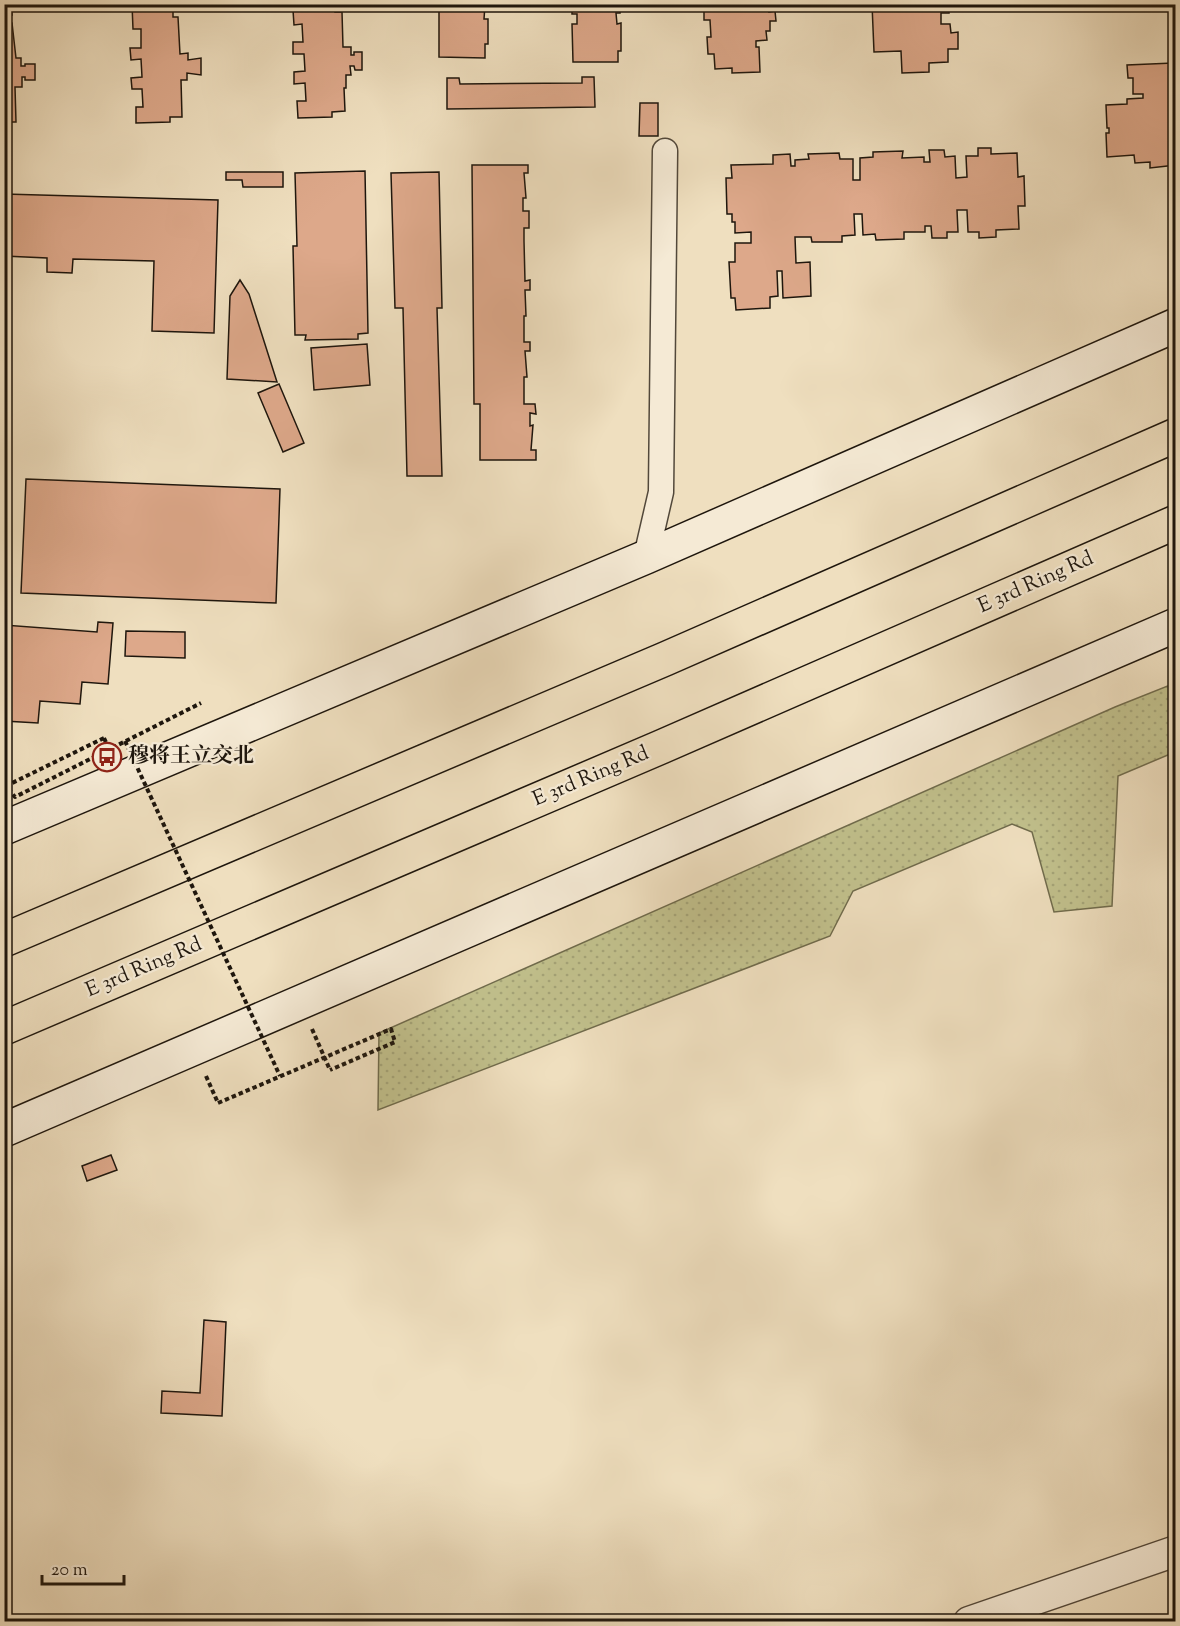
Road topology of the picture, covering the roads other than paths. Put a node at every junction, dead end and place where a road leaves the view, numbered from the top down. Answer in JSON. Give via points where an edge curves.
{"nodes":[{"id":1,"x":664,"y":152,"type":"dead end"},
{"id":2,"x":1176,"y":325,"type":"edge"},
{"id":3,"x":1176,"y":435,"type":"edge"},
{"id":4,"x":1176,"y":522,"type":"edge"},
{"id":5,"x":646,"y":557,"type":"junction"},
{"id":6,"x":1176,"y":625,"type":"edge"},
{"id":7,"x":4,"y":828,"type":"edge"},
{"id":8,"x":4,"y":940,"type":"edge"},
{"id":9,"x":4,"y":1028,"type":"edge"},
{"id":10,"x":4,"y":1130,"type":"edge"},
{"id":11,"x":1176,"y":1551,"type":"edge"},
{"id":12,"x":969,"y":1622,"type":"edge"}],
"edges":[{"from":1,"to":5,"type":"street","via":[[660,492]]},
{"from":2,"to":5,"type":"main road"},
{"from":3,"to":8,"type":"highway","via":[[676,654]]},
{"from":4,"to":9,"type":"highway","name":"E 3rd Ring Rd","via":[[651,752]]},
{"from":5,"to":7,"type":"main road"},
{"from":6,"to":10,"type":"main road"},
{"from":11,"to":12,"type":"street"}]}
